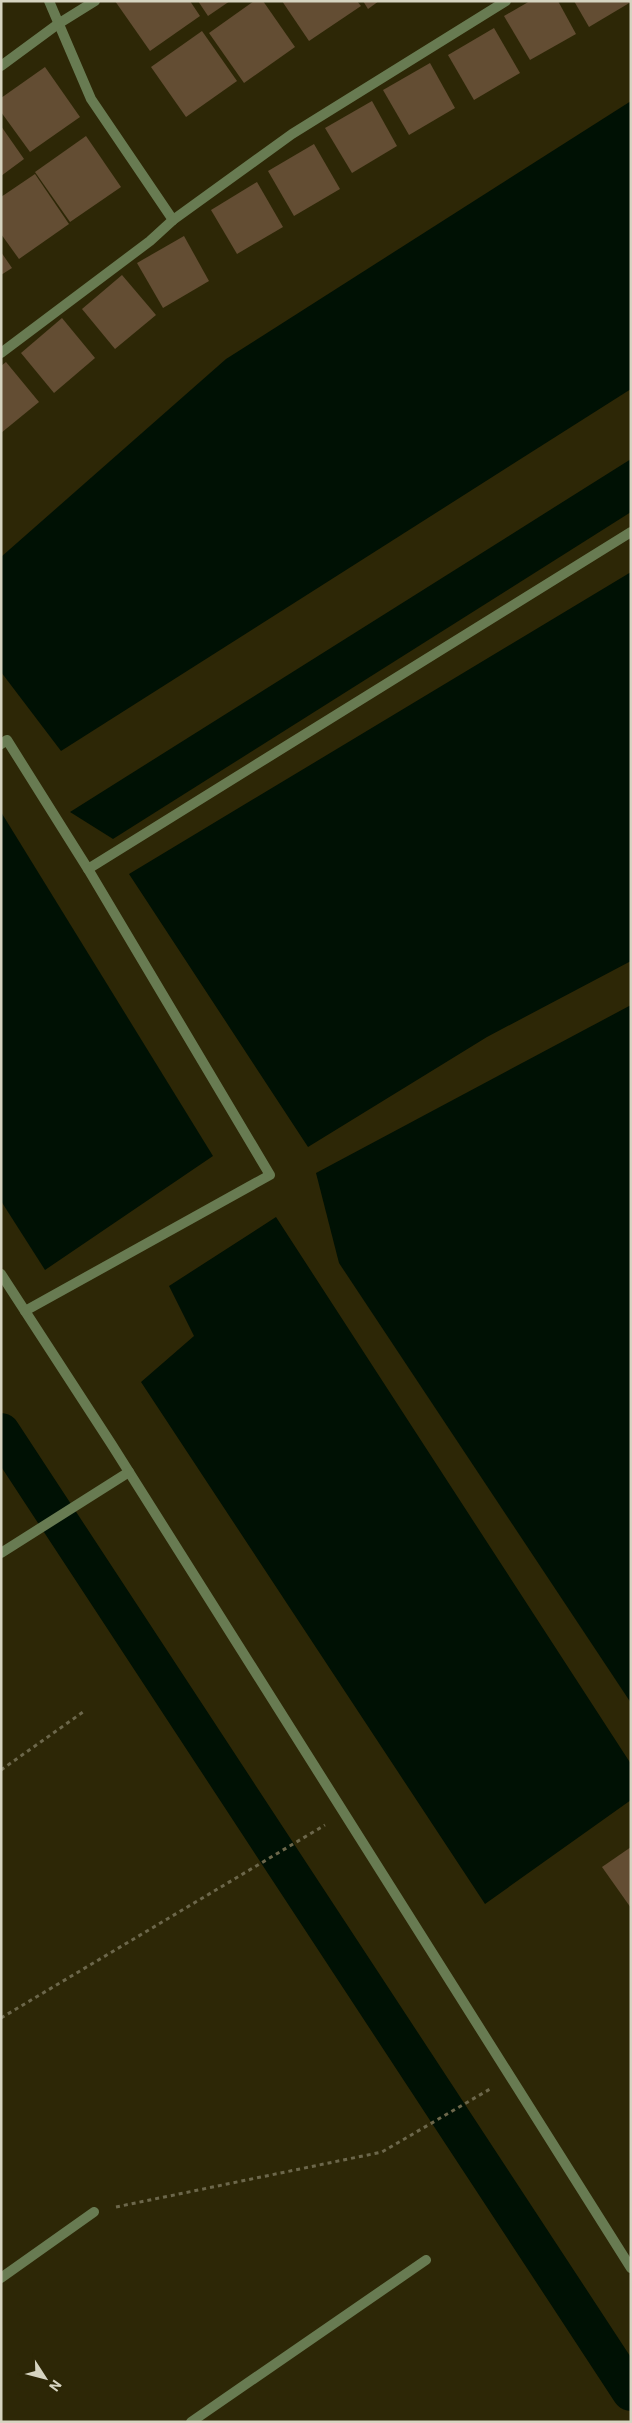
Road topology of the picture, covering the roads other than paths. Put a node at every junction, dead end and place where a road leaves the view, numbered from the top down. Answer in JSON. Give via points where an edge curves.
{"nodes":[{"id":1,"x":49,"y":1,"type":"edge"},
{"id":2,"x":95,"y":1,"type":"edge"},
{"id":3,"x":506,"y":1,"type":"edge"},
{"id":4,"x":58,"y":24,"type":"junction"},
{"id":5,"x":1,"y":66,"type":"edge"},
{"id":6,"x":173,"y":220,"type":"junction"},
{"id":7,"x":1,"y":353,"type":"edge"},
{"id":8,"x":631,"y":532,"type":"edge"},
{"id":9,"x":1,"y":744,"type":"edge"},
{"id":10,"x":88,"y":869,"type":"junction"},
{"id":11,"x":1,"y":1274,"type":"edge"},
{"id":12,"x":25,"y":1311,"type":"junction"},
{"id":13,"x":129,"y":1472,"type":"junction"},
{"id":14,"x":1,"y":1553,"type":"edge"},
{"id":15,"x":94,"y":2212,"type":"road end"},
{"id":16,"x":426,"y":2260,"type":"dead end"},
{"id":17,"x":631,"y":2268,"type":"edge"},
{"id":18,"x":1,"y":2278,"type":"edge"},
{"id":19,"x":191,"y":2422,"type":"edge"}],
"edges":[{"from":1,"to":4,"type":"street"},
{"from":2,"to":4,"type":"street"},
{"from":3,"to":6,"type":"street","via":[[292,134]]},
{"from":4,"to":5,"type":"street"},
{"from":4,"to":6,"type":"street","via":[[91,99]]},
{"from":6,"to":7,"type":"street","via":[[150,241]]},
{"from":8,"to":10,"type":"street"},
{"from":9,"to":10,"type":"street","via":[[7,740]]},
{"from":10,"to":12,"type":"street","via":[[270,1174]]},
{"from":11,"to":12,"type":"street"},
{"from":12,"to":13,"type":"street"},
{"from":13,"to":14,"type":"street"},
{"from":13,"to":17,"type":"street"},
{"from":15,"to":18,"type":"street"},
{"from":16,"to":19,"type":"street"}]}
